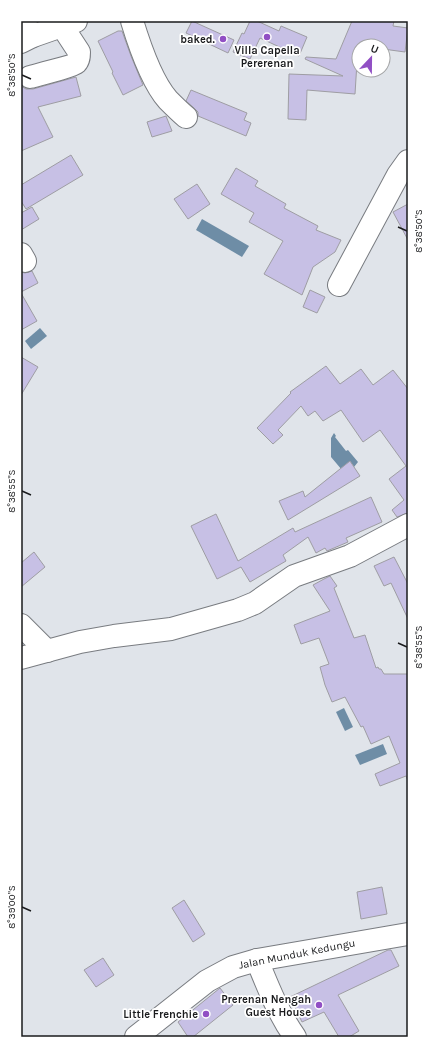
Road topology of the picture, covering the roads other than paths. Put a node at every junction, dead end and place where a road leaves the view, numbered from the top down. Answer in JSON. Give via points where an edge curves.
{"nodes":[{"id":1,"x":132,"y":21,"type":"edge"},
{"id":2,"x":69,"y":23,"type":"edge"},
{"id":3,"x":25,"y":33,"type":"edge"},
{"id":4,"x":30,"y":77,"type":"dead end"},
{"id":5,"x":186,"y":117,"type":"dead end"},
{"id":6,"x":408,"y":161,"type":"edge"},
{"id":7,"x":339,"y":285,"type":"dead end"},
{"id":8,"x":408,"y":525,"type":"edge"},
{"id":9,"x":21,"y":625,"type":"edge"},
{"id":10,"x":46,"y":651,"type":"junction"},
{"id":11,"x":21,"y":658,"type":"edge"},
{"id":12,"x":408,"y":934,"type":"edge"},
{"id":13,"x":257,"y":960,"type":"junction"},
{"id":14,"x":136,"y":1037,"type":"edge"},
{"id":15,"x":295,"y":1037,"type":"edge"}],
"edges":[{"from":1,"to":5,"type":"street","via":[[157,84]]},
{"from":2,"to":3,"type":"street"},
{"from":2,"to":4,"type":"street","via":[[80,52],[78,61],[74,65]]},
{"from":6,"to":7,"type":"street"},
{"from":8,"to":10,"type":"street","via":[[350,556],[294,576],[255,603],[238,610],[171,629],[114,636]]},
{"from":9,"to":10,"type":"street"},
{"from":10,"to":11,"type":"street"},
{"from":12,"to":13,"type":"street","name":"Jalan Munduk Kedungu"},
{"from":13,"to":14,"type":"street","name":"Jalan Munduk Kedungu","via":[[233,967],[207,980]]},
{"from":13,"to":15,"type":"street","via":[[272,997]]}]}
